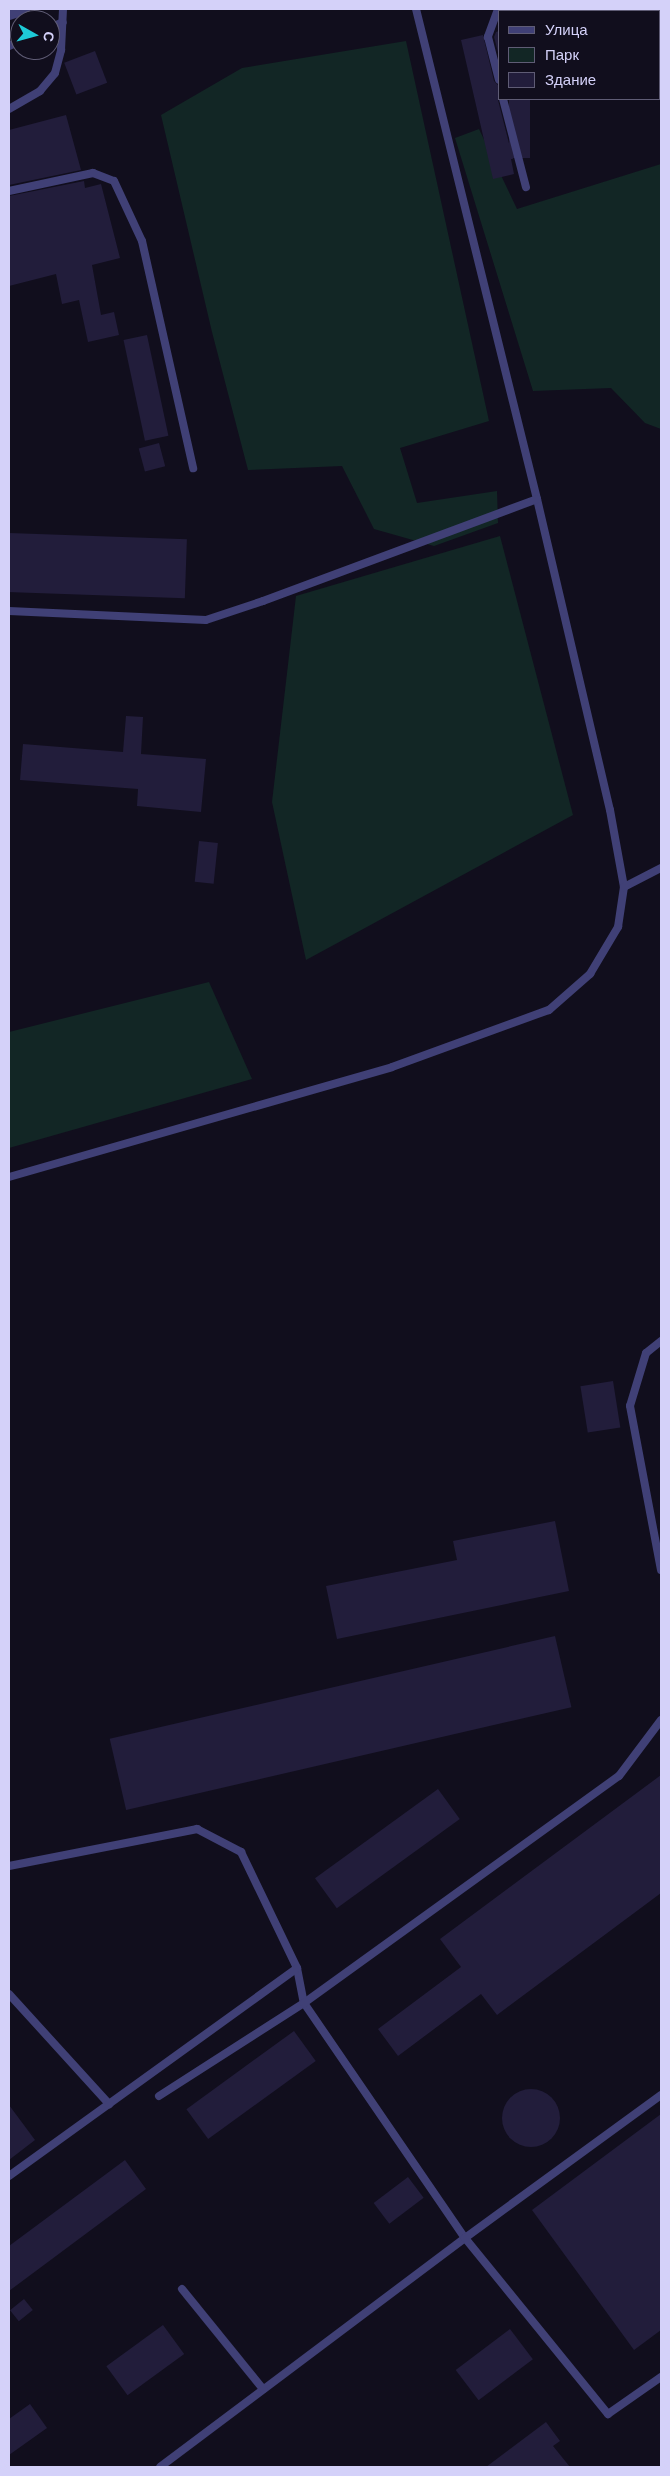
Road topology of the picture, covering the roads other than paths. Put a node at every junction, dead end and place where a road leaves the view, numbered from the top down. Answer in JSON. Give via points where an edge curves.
{"nodes":[{"id":1,"x":24,"y":9,"type":"edge"},
{"id":2,"x":63,"y":9,"type":"edge"},
{"id":3,"x":416,"y":9,"type":"edge"},
{"id":4,"x":498,"y":9,"type":"edge"},
{"id":5,"x":9,"y":14,"type":"edge"},
{"id":6,"x":63,"y":22,"type":"junction"},
{"id":7,"x":60,"y":23,"type":"edge"},
{"id":8,"x":498,"y":76,"type":"edge"},
{"id":9,"x":503,"y":100,"type":"edge"},
{"id":10,"x":9,"y":109,"type":"edge"},
{"id":11,"x":526,"y":187,"type":"dead end"},
{"id":12,"x":9,"y":191,"type":"edge"},
{"id":13,"x":193,"y":468,"type":"dead end"},
{"id":14,"x":537,"y":499,"type":"junction"},
{"id":15,"x":9,"y":611,"type":"edge"},
{"id":16,"x":661,"y":868,"type":"edge"},
{"id":17,"x":624,"y":886,"type":"junction"},
{"id":18,"x":9,"y":1178,"type":"edge"},
{"id":19,"x":661,"y":1341,"type":"edge"},
{"id":20,"x":661,"y":1570,"type":"edge"},
{"id":21,"x":661,"y":1720,"type":"edge"},
{"id":22,"x":9,"y":1866,"type":"edge"},
{"id":23,"x":297,"y":1968,"type":"junction"},
{"id":24,"x":9,"y":1994,"type":"edge"},
{"id":25,"x":304,"y":2003,"type":"junction"},
{"id":26,"x":661,"y":2095,"type":"edge"},
{"id":27,"x":159,"y":2096,"type":"dead end"},
{"id":28,"x":109,"y":2104,"type":"junction"},
{"id":29,"x":9,"y":2176,"type":"edge"},
{"id":30,"x":465,"y":2238,"type":"junction"},
{"id":31,"x":182,"y":2290,"type":"dead end"},
{"id":32,"x":661,"y":2377,"type":"edge"},
{"id":33,"x":263,"y":2390,"type":"junction"},
{"id":34,"x":160,"y":2467,"type":"edge"}],
"edges":[{"from":1,"to":5,"type":"street"},
{"from":2,"to":6,"type":"lane"},
{"from":3,"to":14,"type":"lane"},
{"from":4,"to":8,"type":"lane","via":[[488,37]]},
{"from":6,"to":7,"type":"lane"},
{"from":6,"to":10,"type":"lane","via":[[55,73],[40,91]]},
{"from":9,"to":11,"type":"lane"},
{"from":12,"to":13,"type":"lane","via":[[94,173],[114,181],[142,241]]},
{"from":14,"to":15,"type":"lane","via":[[206,620]]},
{"from":14,"to":17,"type":"lane","via":[[610,810]]},
{"from":16,"to":17,"type":"lane"},
{"from":17,"to":18,"type":"lane","via":[[618,927],[590,974],[548,1010],[392,1067]]},
{"from":19,"to":20,"type":"lane","via":[[646,1354],[630,1406]]},
{"from":21,"to":25,"type":"lane","via":[[619,1776]]},
{"from":22,"to":23,"type":"lane","via":[[197,1829],[241,1852]]},
{"from":23,"to":25,"type":"lane"},
{"from":23,"to":28,"type":"lane"},
{"from":24,"to":28,"type":"lane"},
{"from":25,"to":27,"type":"lane"},
{"from":25,"to":30,"type":"lane"},
{"from":26,"to":30,"type":"lane"},
{"from":28,"to":29,"type":"lane"},
{"from":30,"to":32,"type":"lane","via":[[608,2414]]},
{"from":30,"to":33,"type":"lane"},
{"from":31,"to":33,"type":"lane"},
{"from":33,"to":34,"type":"lane"}]}
